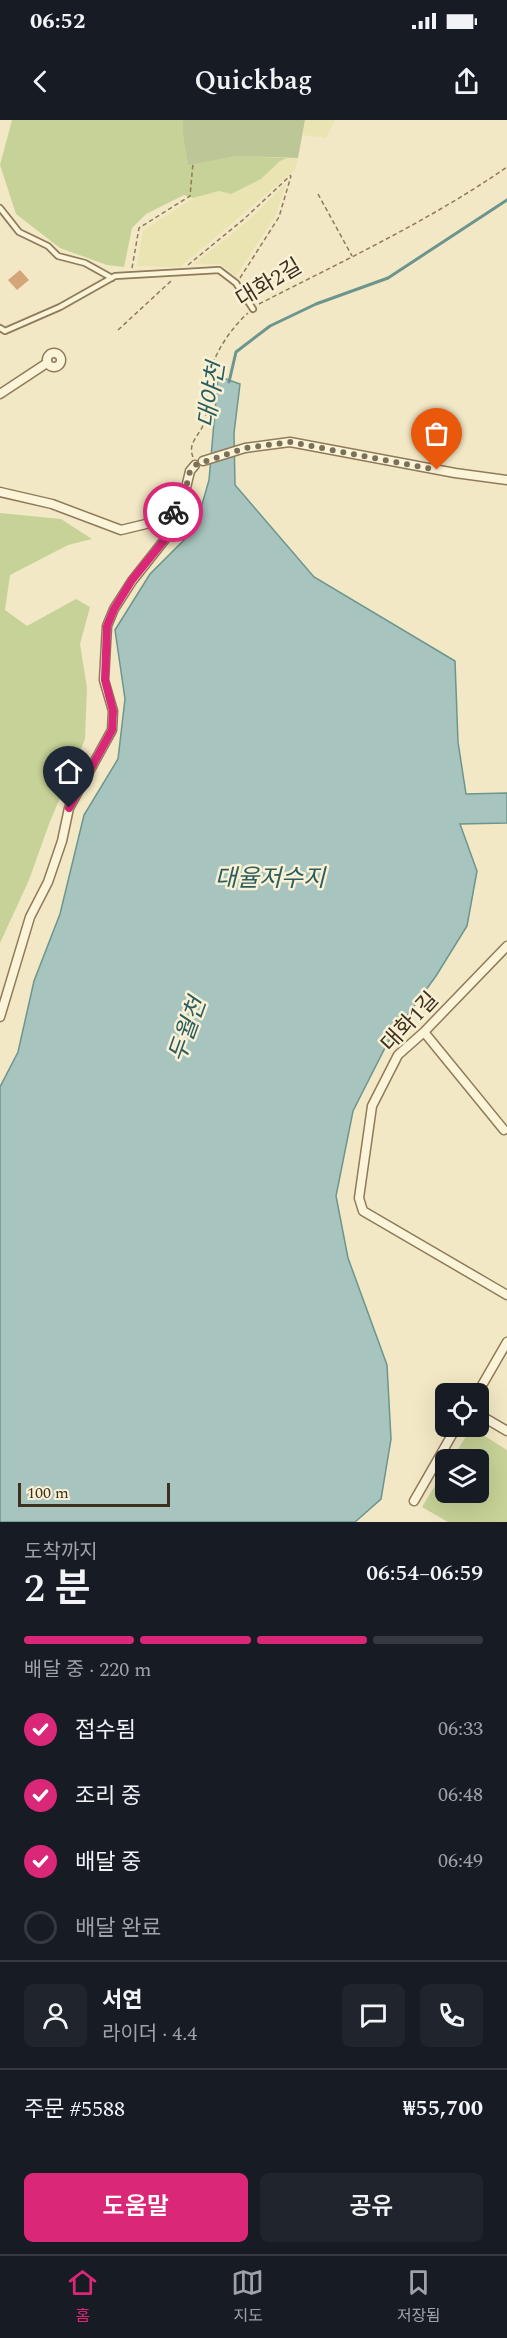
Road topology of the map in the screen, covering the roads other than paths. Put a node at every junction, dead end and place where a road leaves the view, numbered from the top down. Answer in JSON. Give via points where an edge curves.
{"nodes":[{"id":1,"x":0,"y":208,"type":"edge"},
{"id":2,"x":112,"y":278,"type":"junction"},
{"id":3,"x":253,"y":309,"type":"road end"},
{"id":4,"x":0,"y":328,"type":"edge"},
{"id":5,"x":47,"y":363,"type":"dead end"},
{"id":6,"x":0,"y":394,"type":"edge"},
{"id":7,"x":507,"y":480,"type":"edge"},
{"id":8,"x":0,"y":492,"type":"edge"},
{"id":9,"x":173,"y":511,"type":"junction"},
{"id":10,"x":507,"y":946,"type":"edge"},
{"id":11,"x":0,"y":1017,"type":"edge"},
{"id":12,"x":424,"y":1032,"type":"junction"},
{"id":13,"x":504,"y":1130,"type":"dead end"},
{"id":14,"x":507,"y":1295,"type":"edge"},
{"id":15,"x":507,"y":1342,"type":"edge"},
{"id":16,"x":483,"y":1383,"type":"edge"},
{"id":17,"x":489,"y":1420,"type":"edge"},
{"id":18,"x":507,"y":1431,"type":"edge"},
{"id":19,"x":451,"y":1437,"type":"edge"},
{"id":20,"x":414,"y":1501,"type":"dead end"}],
"edges":[{"from":1,"to":2,"type":"lane","via":[[19,232],[48,246],[58,256],[85,262]]},
{"from":2,"to":3,"type":"lane","via":[[219,270],[236,283]]},
{"from":2,"to":4,"type":"lane","via":[[21,326],[5,331]]},
{"from":5,"to":6,"type":"street"},
{"from":7,"to":9,"type":"street","via":[[290,442],[245,448],[199,463],[190,471],[185,492]]},
{"from":8,"to":9,"type":"street","via":[[52,504],[122,530],[150,523]]},
{"from":9,"to":11,"type":"street","via":[[166,538],[132,580],[107,626],[105,680],[113,711],[112,730],[69,808],[62,841],[48,882],[30,917]]},
{"from":10,"to":12,"type":"street","name":"대화1길"},
{"from":12,"to":13,"type":"street"},
{"from":12,"to":14,"type":"street","name":"대화1길","via":[[398,1055],[372,1106],[359,1198],[363,1210]]},
{"from":15,"to":16,"type":"street"},
{"from":17,"to":18,"type":"street"},
{"from":19,"to":20,"type":"street"}]}
